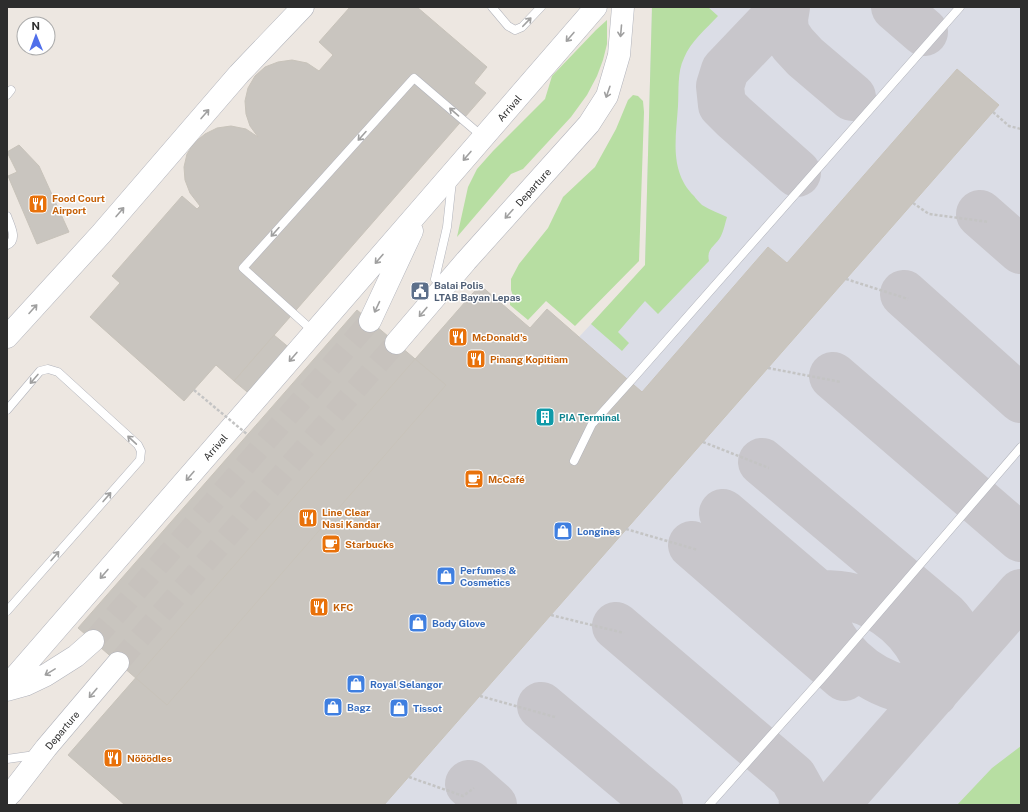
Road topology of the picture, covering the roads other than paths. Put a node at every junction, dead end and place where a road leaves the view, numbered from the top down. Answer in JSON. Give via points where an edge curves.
{"nodes":[{"id":1,"x":303,"y":7,"type":"edge"},
{"id":2,"x":492,"y":7,"type":"edge"},
{"id":3,"x":541,"y":7,"type":"edge"},
{"id":4,"x":596,"y":7,"type":"edge"},
{"id":5,"x":623,"y":7,"type":"edge"},
{"id":6,"x":960,"y":7,"type":"edge"},
{"id":7,"x":484,"y":138,"type":"junction"},
{"id":8,"x":454,"y":172,"type":"junction"},
{"id":9,"x":422,"y":208,"type":"junction"},
{"id":10,"x":7,"y":216,"type":"edge"},
{"id":11,"x":7,"y":245,"type":"edge"},
{"id":12,"x":435,"y":279,"type":"dead end"},
{"id":13,"x":370,"y":321,"type":"tunnel mouth"},
{"id":14,"x":315,"y":332,"type":"junction"},
{"id":15,"x":7,"y":337,"type":"edge"},
{"id":16,"x":396,"y":344,"type":"tunnel mouth"},
{"id":17,"x":7,"y":410,"type":"edge"},
{"id":18,"x":1021,"y":447,"type":"edge"},
{"id":19,"x":574,"y":461,"type":"dead end"},
{"id":20,"x":7,"y":611,"type":"edge"},
{"id":21,"x":93,"y":641,"type":"tunnel mouth"},
{"id":22,"x":118,"y":663,"type":"tunnel mouth"},
{"id":23,"x":7,"y":686,"type":"edge"},
{"id":24,"x":7,"y":690,"type":"edge"},
{"id":25,"x":28,"y":756,"type":"dead end"},
{"id":26,"x":7,"y":759,"type":"edge"},
{"id":27,"x":7,"y":797,"type":"edge"},
{"id":28,"x":710,"y":805,"type":"edge"}],
"edges":[{"from":15,"to":1,"type":"street","one_way":true,"via":[[101,234],[239,74]]},
{"from":2,"to":3,"type":"lane","one_way":true,"via":[[508,26],[515,30],[522,27]]},
{"from":4,"to":7,"type":"street","name":"Arrival","one_way":true},
{"from":5,"to":16,"type":"street","name":"Departure","one_way":true,"via":[[619,54],[607,96],[589,124],[466,261]]},
{"from":6,"to":19,"type":"lane","via":[[592,424]]},
{"from":7,"to":8,"type":"street","name":"Arrival","one_way":true},
{"from":7,"to":14,"type":"lane","one_way":true,"via":[[414,78],[243,268]]},
{"from":8,"to":9,"type":"street","name":"Arrival"},
{"from":8,"to":12,"type":"lane"},
{"from":9,"to":13,"type":"street","name":"Arrival","one_way":true},
{"from":9,"to":14,"type":"street","name":"Arrival","one_way":true},
{"from":10,"to":11,"type":"lane","via":[[13,235],[11,244]]},
{"from":14,"to":23,"type":"street","name":"Arrival","one_way":true},
{"from":20,"to":17,"type":"lane","one_way":true,"via":[[140,460],[141,450],[58,372],[48,369],[40,371]]},
{"from":18,"to":28,"type":"lane"},
{"from":21,"to":24,"type":"street","one_way":true,"via":[[76,656],[46,675]]},
{"from":22,"to":27,"type":"street","name":"Departure","one_way":true},
{"from":25,"to":26,"type":"lane"}]}
